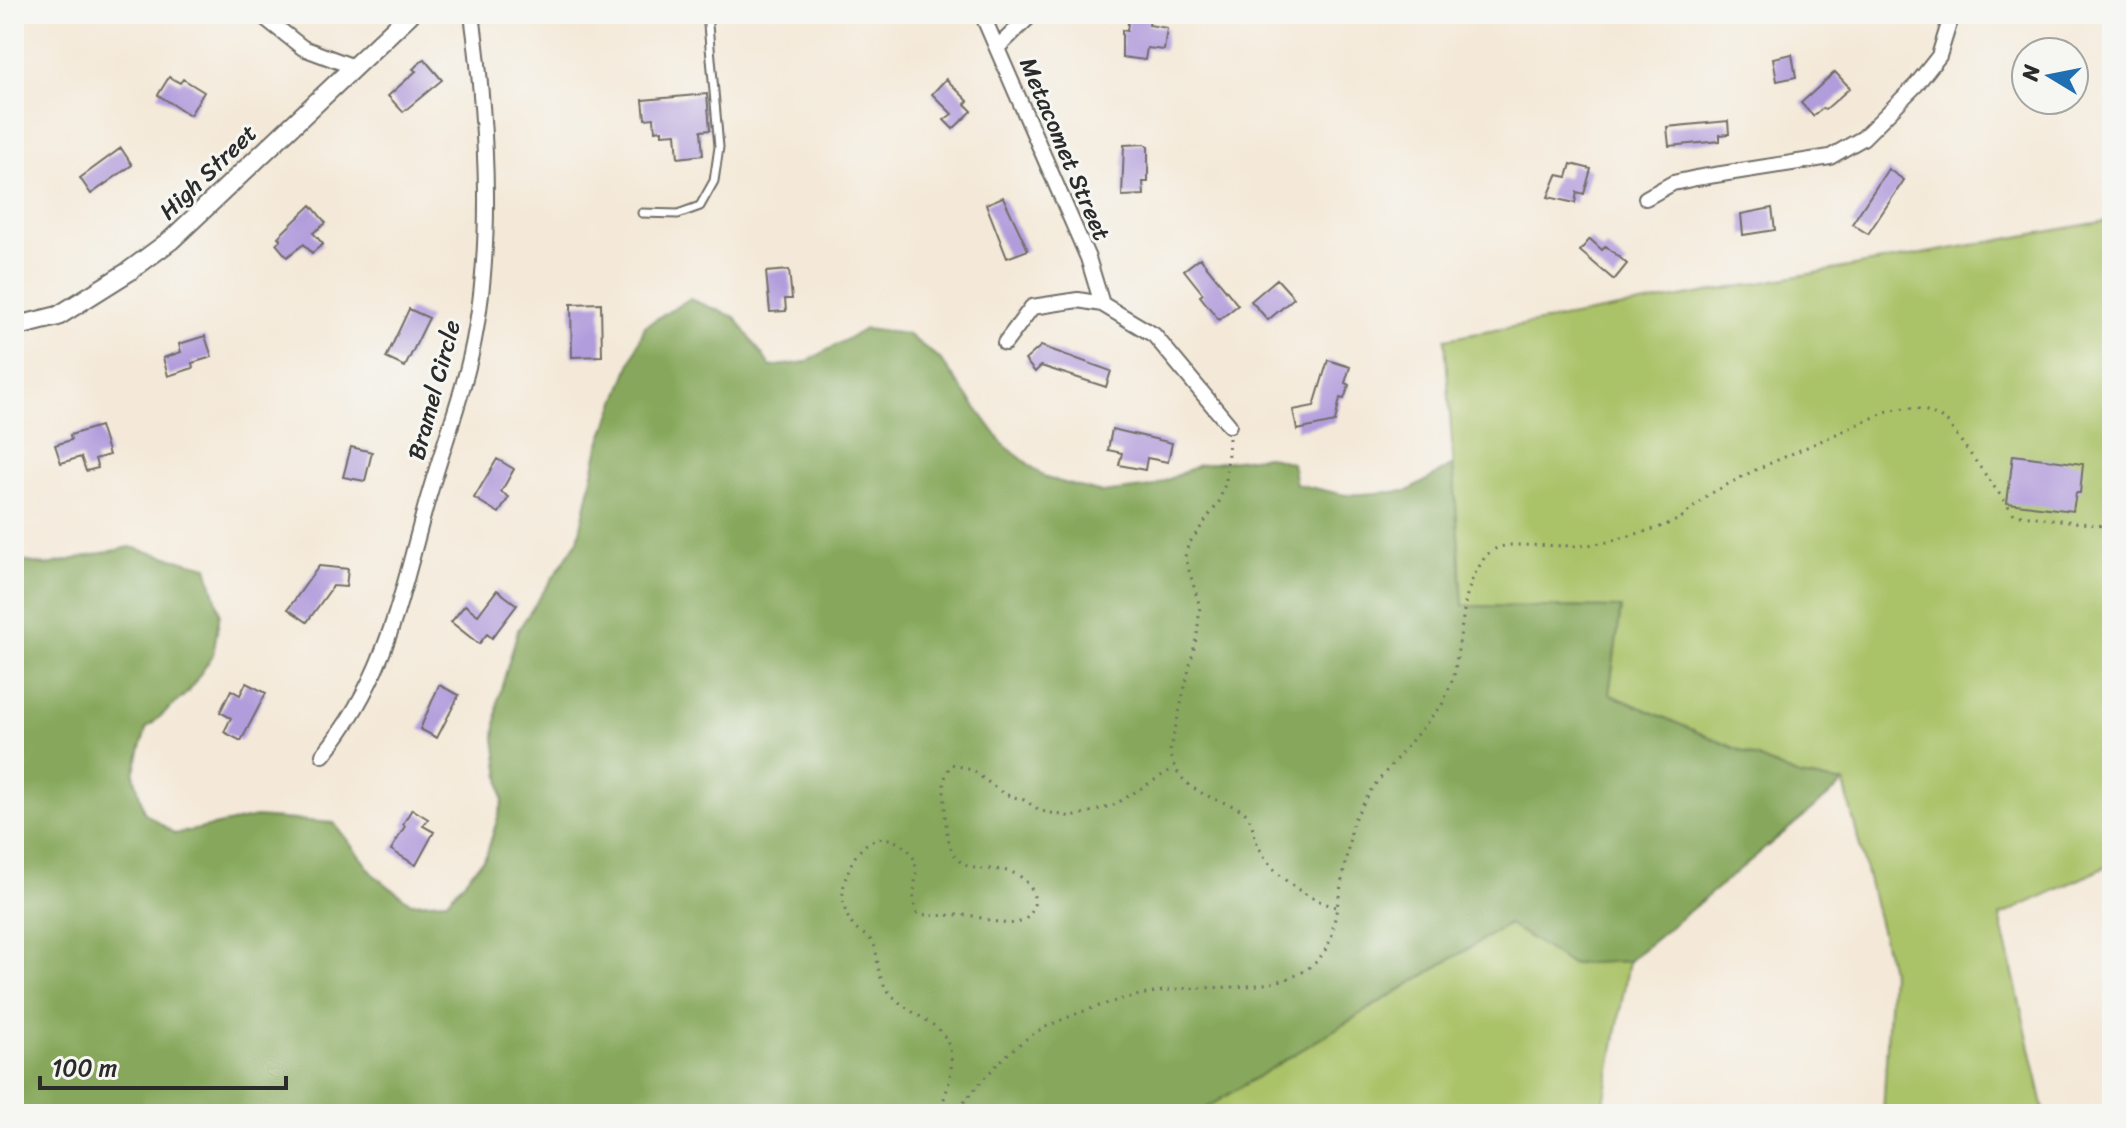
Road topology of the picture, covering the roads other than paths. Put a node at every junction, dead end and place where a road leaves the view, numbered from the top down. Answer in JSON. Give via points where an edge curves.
{"nodes":[{"id":1,"x":260,"y":14,"type":"edge"},
{"id":2,"x":410,"y":14,"type":"edge"},
{"id":3,"x":472,"y":14,"type":"edge"},
{"id":4,"x":707,"y":14,"type":"edge"},
{"id":5,"x":982,"y":14,"type":"edge"},
{"id":6,"x":1032,"y":14,"type":"edge"},
{"id":7,"x":1952,"y":14,"type":"edge"},
{"id":8,"x":997,"y":48,"type":"junction"},
{"id":9,"x":354,"y":67,"type":"junction"},
{"id":10,"x":1646,"y":198,"type":"dead end"},
{"id":11,"x":642,"y":213,"type":"dead end"},
{"id":12,"x":1102,"y":304,"type":"junction"},
{"id":13,"x":14,"y":327,"type":"edge"},
{"id":14,"x":1005,"y":343,"type":"dead end"},
{"id":15,"x":1229,"y":425,"type":"road end"},
{"id":16,"x":323,"y":755,"type":"dead end"}],
"edges":[{"from":1,"to":9,"type":"street","via":[[303,48]]},
{"from":2,"to":9,"type":"street","name":"High Street"},
{"from":3,"to":16,"type":"street","name":"Bramel Circle","via":[[485,122],[485,177],[480,292],[467,370],[383,656],[347,724]]},
{"from":4,"to":11,"type":"lane","via":[[719,147],[714,181],[700,206],[678,214]]},
{"from":5,"to":8,"type":"street","name":"Metacomet Street"},
{"from":6,"to":8,"type":"street"},
{"from":7,"to":10,"type":"street","via":[[1939,56],[1863,138],[1830,157],[1673,183]]},
{"from":8,"to":12,"type":"street","name":"Metacomet Street","via":[[1088,258]]},
{"from":9,"to":13,"type":"street","name":"High Street","via":[[171,240],[58,316]]},
{"from":12,"to":14,"type":"street","via":[[1078,300],[1032,307]]},
{"from":12,"to":15,"type":"street","via":[[1154,335]]}]}
